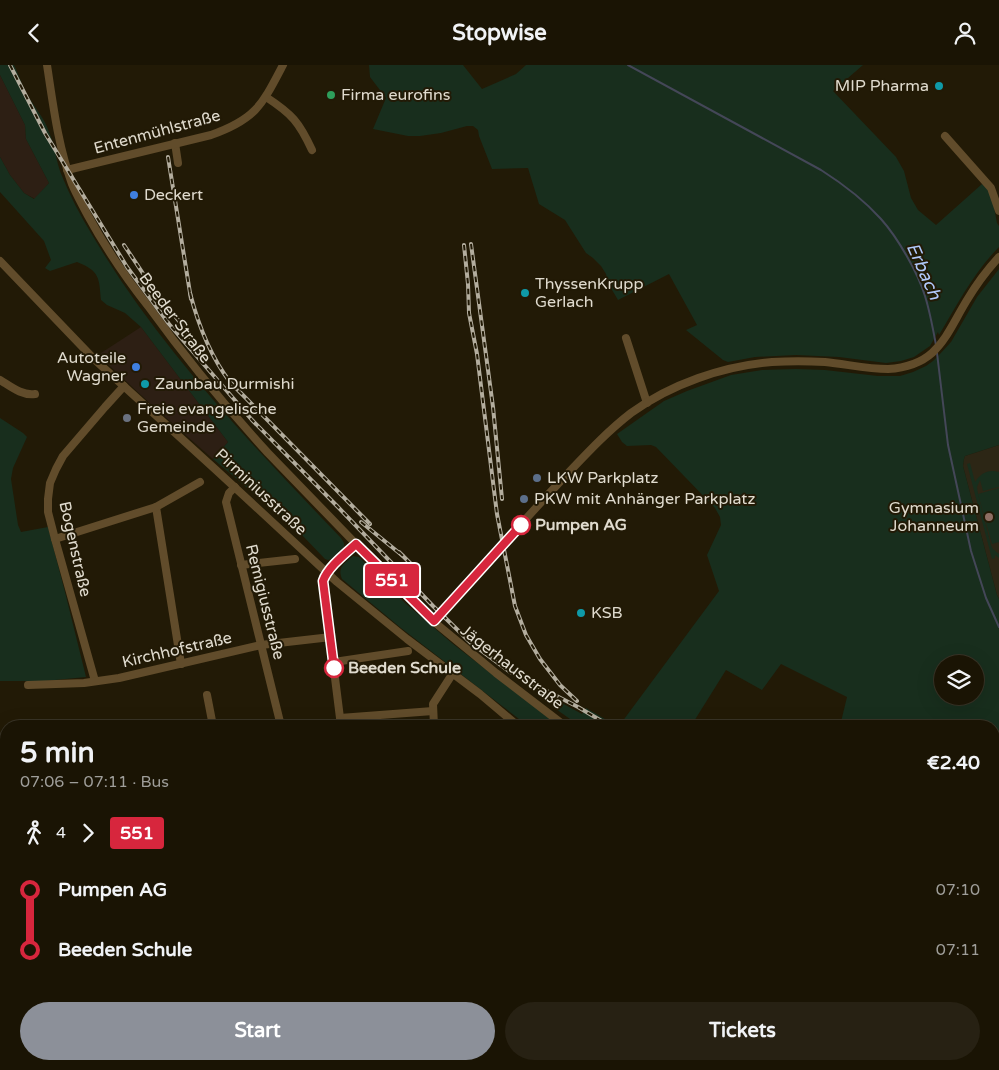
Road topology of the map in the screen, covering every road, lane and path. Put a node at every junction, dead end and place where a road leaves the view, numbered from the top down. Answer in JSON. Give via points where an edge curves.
{"nodes":[{"id":1,"x":47,"y":65,"type":"edge"},
{"id":2,"x":284,"y":65,"type":"edge"},
{"id":3,"x":266,"y":97,"type":"junction"},
{"id":4,"x":945,"y":136,"type":"dead end"},
{"id":5,"x":175,"y":143,"type":"junction"},
{"id":6,"x":312,"y":150,"type":"dead end"},
{"id":7,"x":178,"y":163,"type":"dead end"},
{"id":8,"x":67,"y":170,"type":"junction"},
{"id":9,"x":999,"y":211,"type":"edge"},
{"id":10,"x":999,"y":257,"type":"edge"},
{"id":11,"x":0,"y":261,"type":"edge"},
{"id":12,"x":626,"y":338,"type":"dead end"},
{"id":13,"x":0,"y":380,"type":"edge"},
{"id":14,"x":124,"y":386,"type":"junction"},
{"id":15,"x":35,"y":394,"type":"dead end"},
{"id":16,"x":646,"y":403,"type":"junction"},
{"id":17,"x":200,"y":482,"type":"dead end"},
{"id":18,"x":235,"y":487,"type":"junction"},
{"id":19,"x":156,"y":507,"type":"junction"},
{"id":20,"x":55,"y":539,"type":"junction"},
{"id":21,"x":356,"y":544,"type":"junction"},
{"id":22,"x":295,"y":559,"type":"dead end"},
{"id":23,"x":241,"y":565,"type":"junction"},
{"id":24,"x":328,"y":573,"type":"junction"},
{"id":25,"x":434,"y":621,"type":"junction"},
{"id":26,"x":330,"y":637,"type":"junction"},
{"id":27,"x":261,"y":645,"type":"junction"},
{"id":28,"x":408,"y":651,"type":"dead end"},
{"id":29,"x":334,"y":662,"type":"junction"},
{"id":30,"x":181,"y":663,"type":"junction"},
{"id":31,"x":453,"y":673,"type":"junction"},
{"id":32,"x":95,"y":681,"type":"junction"},
{"id":33,"x":28,"y":685,"type":"dead end"},
{"id":34,"x":207,"y":695,"type":"dead end"},
{"id":35,"x":433,"y":711,"type":"junction"},
{"id":36,"x":212,"y":720,"type":"edge"},
{"id":37,"x":280,"y":720,"type":"edge"},
{"id":38,"x":341,"y":720,"type":"edge"},
{"id":39,"x":358,"y":720,"type":"edge"},
{"id":40,"x":434,"y":720,"type":"edge"},
{"id":41,"x":511,"y":720,"type":"edge"},
{"id":42,"x":557,"y":720,"type":"edge"}],
"edges":[{"from":1,"to":8,"type":"street","name":"Beeder Straße"},
{"from":2,"to":3,"type":"street","name":"Entenmühlstraße"},
{"from":3,"to":5,"type":"street","name":"Entenmühlstraße","via":[[258,108],[238,123],[211,135]]},
{"from":3,"to":6,"type":"street","via":[[293,117]]},
{"from":4,"to":9,"type":"street","via":[[991,188]]},
{"from":5,"to":7,"type":"street"},
{"from":5,"to":8,"type":"street","name":"Entenmühlstraße"},
{"from":8,"to":21,"type":"street","name":"Beeder Straße","via":[[105,246],[176,344],[248,431]]},
{"from":10,"to":16,"type":"street","via":[[967,299],[941,344],[915,364],[898,369],[795,361],[750,365],[698,379]]},
{"from":11,"to":14,"type":"street","name":"Pirminiusstraße"},
{"from":12,"to":16,"type":"street"},
{"from":13,"to":15,"type":"street","via":[[18,391]]},
{"from":14,"to":18,"type":"street","name":"Pirminiusstraße"},
{"from":14,"to":20,"type":"street","name":"Bogenstraße","via":[[63,456],[56,469],[48,499]]},
{"from":16,"to":25,"type":"street","via":[[618,424],[582,459]]},
{"from":17,"to":19,"type":"street"},
{"from":18,"to":23,"type":"street","name":"Remigiusstraße","via":[[226,502]]},
{"from":18,"to":24,"type":"street","name":"Pirminiusstraße"},
{"from":19,"to":20,"type":"street"},
{"from":19,"to":30,"type":"street"},
{"from":20,"to":32,"type":"street","name":"Bogenstraße"},
{"from":21,"to":24,"type":"street"},
{"from":21,"to":25,"type":"street","name":"Jägerhausstraße"},
{"from":22,"to":23,"type":"street"},
{"from":23,"to":27,"type":"street","name":"Remigiusstraße"},
{"from":24,"to":26,"type":"street","via":[[323,581]]},
{"from":24,"to":31,"type":"street","name":"Pirminiusstraße"},
{"from":25,"to":42,"type":"street","name":"Jägerhausstraße"},
{"from":26,"to":27,"type":"street","name":"Kirchhofstraße"},
{"from":26,"to":29,"type":"street"},
{"from":27,"to":30,"type":"street","name":"Kirchhofstraße"},
{"from":27,"to":37,"type":"street","name":"Remigiusstraße"},
{"from":28,"to":29,"type":"street"},
{"from":29,"to":38,"type":"street"},
{"from":30,"to":32,"type":"street","name":"Kirchhofstraße"},
{"from":31,"to":35,"type":"street","via":[[435,699]]},
{"from":31,"to":41,"type":"street","name":"Pirminiusstraße"},
{"from":32,"to":33,"type":"street","name":"Kirchhofstraße"},
{"from":34,"to":36,"type":"street"},
{"from":35,"to":39,"type":"street"},
{"from":35,"to":40,"type":"street"}]}
